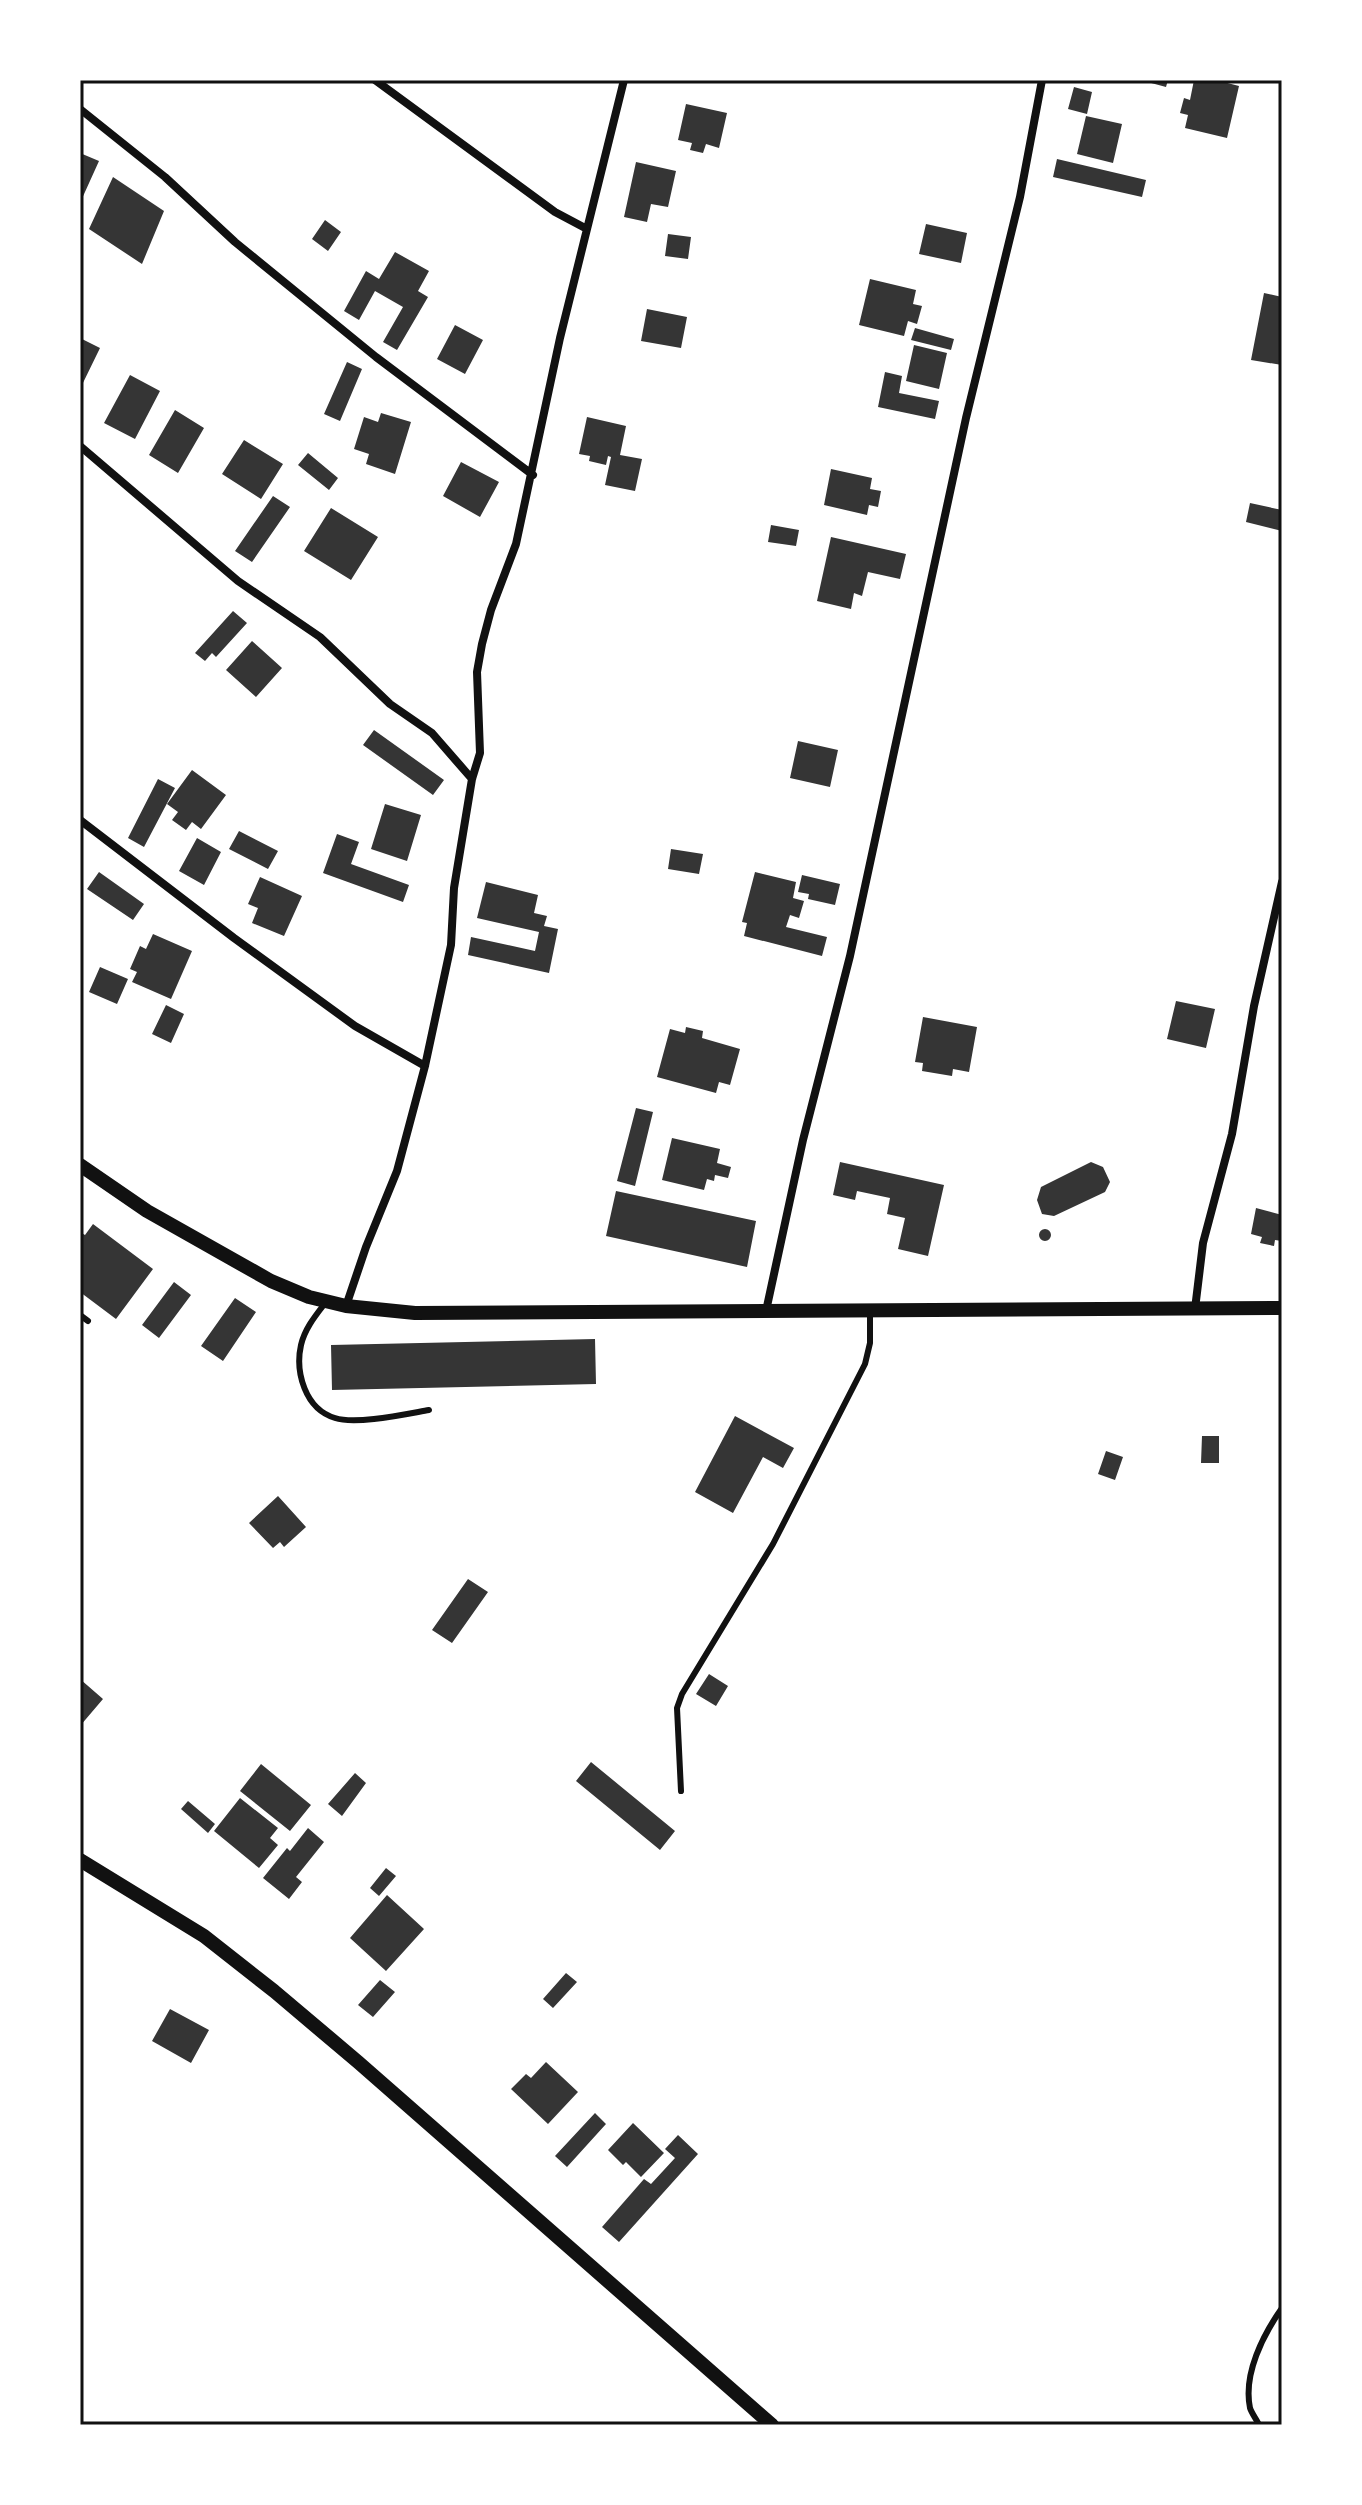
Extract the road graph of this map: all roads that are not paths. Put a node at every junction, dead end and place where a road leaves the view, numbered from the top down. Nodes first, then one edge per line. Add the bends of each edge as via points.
1 (375, 80) edge
2 (624, 80) edge
3 (1042, 80) edge
4 (80, 109) edge
5 (587, 229) junction
6 (80, 446) edge
7 (533, 475) junction
8 (472, 779) junction
9 (80, 820) edge
10 (1282, 882) edge
11 (425, 1066) junction
12 (80, 1165) edge
13 (326, 1302) junction
14 (346, 1306) junction
15 (1282, 1308) edge
16 (1195, 1309) junction
17 (870, 1310) junction
18 (766, 1311) junction
19 (80, 1315) edge
20 (88, 1321) dead end
21 (429, 1410) dead end
22 (681, 1791) dead end
23 (80, 1860) edge
24 (1282, 2308) edge
25 (772, 2425) edge
26 (1259, 2425) edge

1 - 5 street via 555,212
2 - 5 street
3 - 18 street via 1020,197 962,432 860,910
4 - 7 street via 376,357
5 - 7 street
6 - 8 street via 238,581 320,637 390,704 432,733
7 - 8 street via 482,644 477,672 480,753
8 - 11 street via 454,888 451,945
9 - 11 street via 355,1026
10 - 16 street via 1232,1134 1203,1243
11 - 14 street via 397,1171
12 - 13 street via 250,1271
13 - 14 street
13 - 21 lane via 301,1345 305,1392 318,1407 335,1419
14 - 18 street via 415,1313
15 - 16 street
16 - 17 street
17 - 18 street
17 - 22 lane via 865,1364 773,1544 682,1694 677,1708
19 - 20 lane
23 - 25 street via 204,1936 274,1991
24 - 26 lane via 1251,2369 1250,2409

